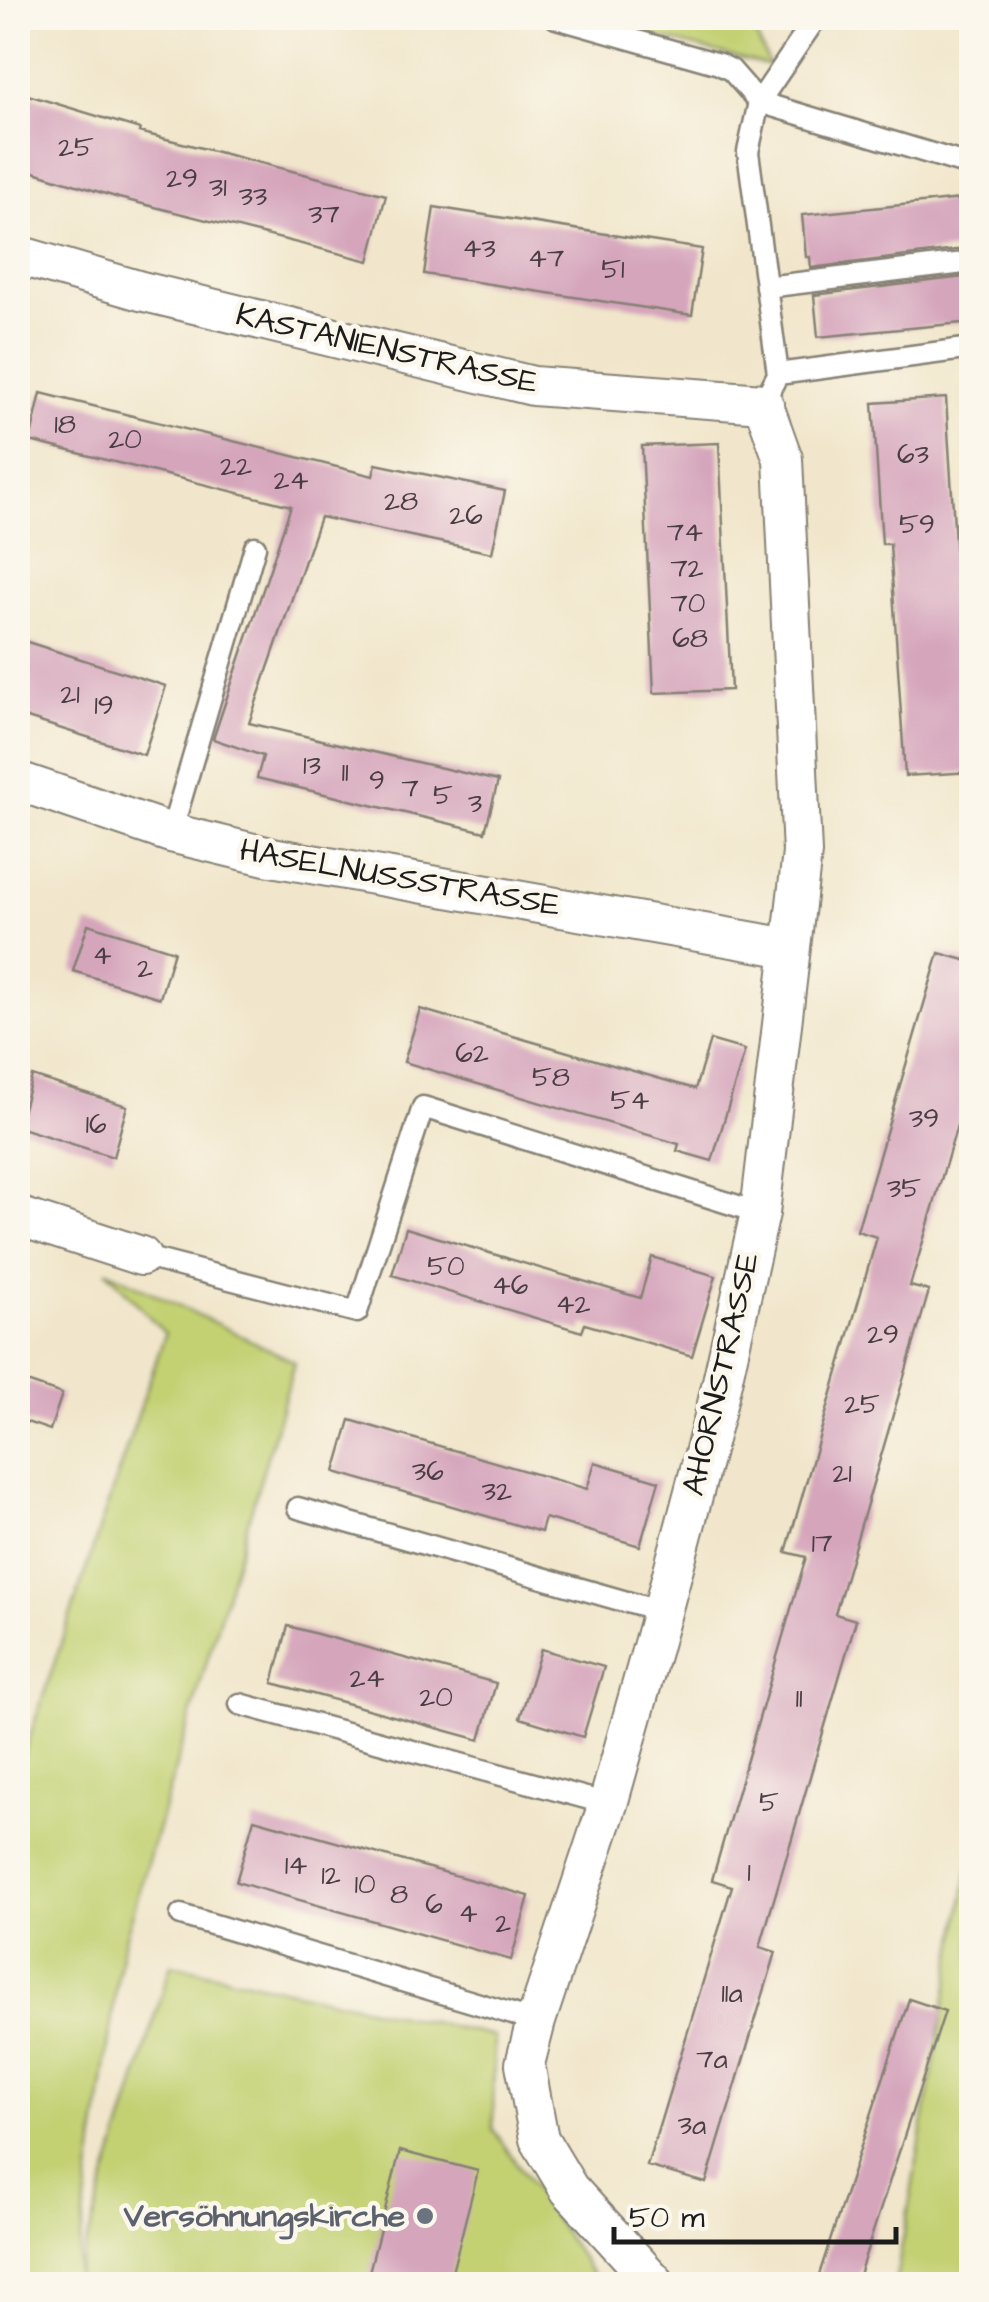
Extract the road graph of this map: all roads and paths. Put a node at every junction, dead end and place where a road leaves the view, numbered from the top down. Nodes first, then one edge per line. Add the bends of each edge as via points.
1 (556, 18) edge
2 (816, 18) edge
3 (759, 102) junction
4 (972, 166) edge
5 (18, 255) edge
6 (972, 262) edge
7 (766, 287) junction
8 (972, 348) edge
9 (770, 389) junction
10 (255, 546) dead end
11 (18, 781) edge
12 (171, 833) junction
13 (789, 948) junction
14 (760, 1212) junction
15 (18, 1216) edge
16 (141, 1256) joint
17 (298, 1508) dead end
18 (662, 1612) junction
19 (240, 1704) dead end
20 (608, 1804) junction
21 (181, 1916) dead end
22 (536, 2021) junction
23 (656, 2284) edge

1 - 3 lane via 718,64
2 - 3 lane
3 - 4 lane
3 - 7 lane via 748,152
5 - 9 street, KASTANIENSTRASSE via 532,386
6 - 7 lane
7 - 9 lane
8 - 9 lane
9 - 13 street, AHORNSTRASSE via 782,459 802,853
10 - 12 lane
11 - 12 street, HASELNUSSSTRASSE
12 - 13 street, HASELNUSSSTRASSE via 266,856
13 - 14 street, AHORNSTRASSE
14 - 16 lane via 423,1107 356,1312
14 - 18 street, AHORNSTRASSE
15 - 16 street
17 - 18 lane
18 - 20 street, AHORNSTRASSE
19 - 20 lane
20 - 22 street, AHORNSTRASSE
21 - 22 lane
22 - 23 street, AHORNSTRASSE via 525,2064 539,2140 570,2189

